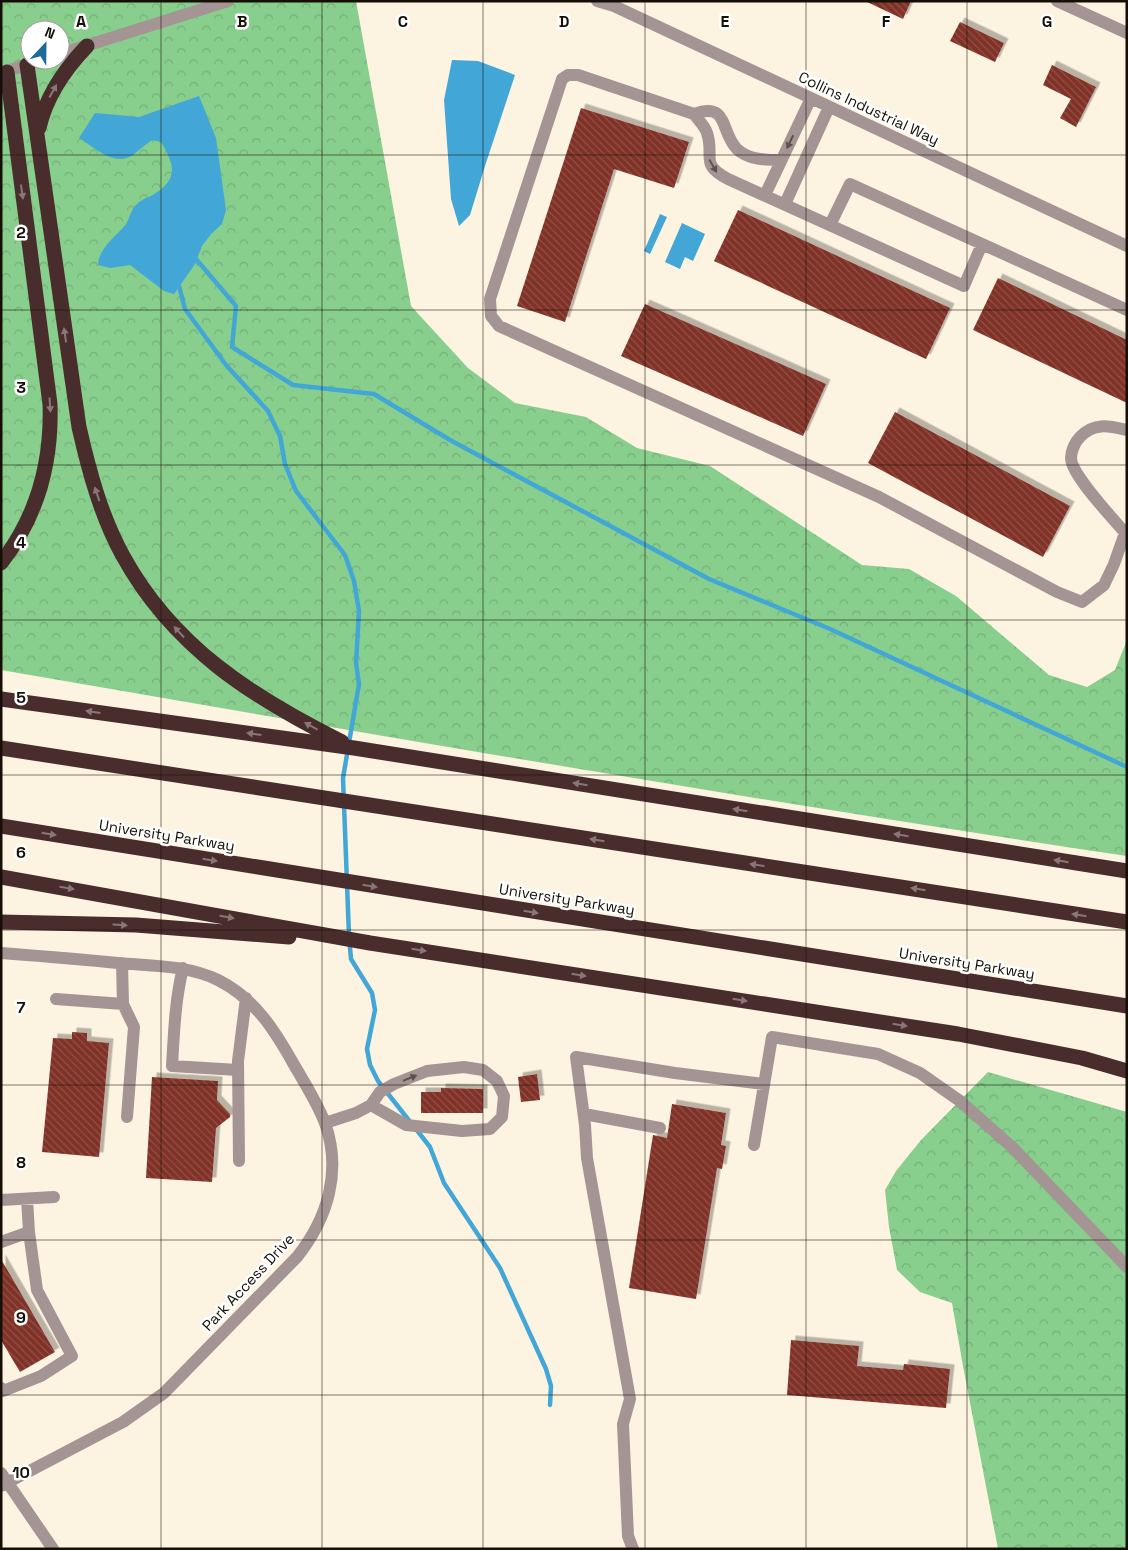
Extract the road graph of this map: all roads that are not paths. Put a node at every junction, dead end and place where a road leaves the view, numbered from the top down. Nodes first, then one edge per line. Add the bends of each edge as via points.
1 (228, 1) edge
2 (597, 1) edge
3 (1057, 1) edge
4 (1127, 33) edge
5 (87, 46) junction
6 (70, 51) edge
7 (20, 67) edge
8 (28, 70) edge
9 (4, 72) edge
10 (810, 98) junction
11 (829, 107) junction
12 (694, 114) junction
13 (1, 129) edge
14 (37, 137) junction
15 (730, 138) junction
16 (16, 144) junction
17 (709, 148) junction
18 (781, 160) junction
19 (764, 195) junction
20 (784, 204) junction
21 (830, 225) junction
22 (982, 244) junction
23 (1127, 246) edge
24 (1127, 310) edge
25 (1127, 430) edge
26 (1, 563) edge
27 (1, 699) edge
28 (1, 748) edge
29 (354, 748) junction
30 (1, 826) edge
31 (1127, 871) edge
32 (1, 878) edge
33 (1, 922) edge
34 (1127, 922) edge
35 (370, 943) junction
36 (1, 953) edge
37 (122, 963) junction
38 (184, 968) junction
39 (246, 998) junction
40 (56, 999) dead end
41 (123, 1004) junction
42 (1127, 1006) edge
43 (238, 1070) junction
44 (1127, 1071) edge
45 (764, 1084) junction
46 (371, 1105) junction
47 (584, 1114) junction
48 (127, 1117) dead end
49 (325, 1123) junction
50 (660, 1128) dead end
51 (754, 1145) dead end
52 (239, 1161) dead end
53 (54, 1197) dead end
54 (28, 1198) junction
55 (1, 1200) edge
56 (29, 1232) junction
57 (1, 1242) edge
58 (1127, 1267) edge
59 (1, 1388) edge
60 (3, 1480) edge
61 (54, 1549) edge
62 (633, 1549) edge

1 - 5 street
2 - 10 street, Collins Industrial Way
3 - 4 street
5 - 6 street
14 -> 5 highway via 53,90
7 - 9 street
8 - 14 highway
9 - 16 highway
10 - 11 street, Collins Industrial Way
10 -> 18 street
11 - 20 street
11 - 23 street, Collins Industrial Way
12 - 15 street via 706,110 716,113 724,121
12 - 17 street via 707,131
12 - 25 street via 578,75 568,75 562,80 490,298 491,316 499,326 880,498 1057,592 1082,602 1104,585 1125,533 1076,474 1071,458 1075,442 1084,432 1104,425
13 - 16 highway
29 -> 14 highway via 282,710 219,669 166,617 123,555 94,487 78,427
15 - 17 street
15 - 18 street via 737,149 750,157
16 -> 26 highway via 51,425 41,488 32,513
17 -> 19 street via 711,166 718,174
18 - 19 street
19 - 20 street
20 - 21 street
21 - 22 street via 850,184
21 - 22 street via 964,286
22 - 24 street
29 -> 27 highway
34 -> 28 highway
31 -> 29 highway
30 -> 42 highway, University Parkway
32 -> 35 highway
33 -> 35 highway via 136,925
35 -> 44 highway via 958,1034 1057,1053
36 - 37 street, Park Access Drive
37 - 38 street, Park Access Drive
37 - 41 street
38 - 39 street, Park Access Drive via 218,980
38 - 43 street via 172,1066
39 - 43 street
39 - 49 street, Park Access Drive via 276,1032
40 - 41 street
41 - 48 street via 134,1027
43 - 52 street
45 - 47 street via 576,1057
45 - 51 street
45 - 58 street via 772,1037 878,1054 920,1074 960,1101 1012,1146
46 -> 46 street via 380,1092 394,1084 427,1071 464,1067 483,1070 497,1081 504,1096 502,1117 490,1129 462,1131 406,1125
46 - 49 street
47 - 50 street
47 - 62 street via 587,1158 630,1399 623,1424 628,1536
49 - 60 street, Park Access Drive via 332,1156 330,1195 313,1234 297,1257 164,1393 123,1422
53 - 54 street
54 - 55 street
54 - 56 street
56 - 57 street
56 - 59 street via 37,1290 72,1356 41,1376 3,1391
60 - 61 street

